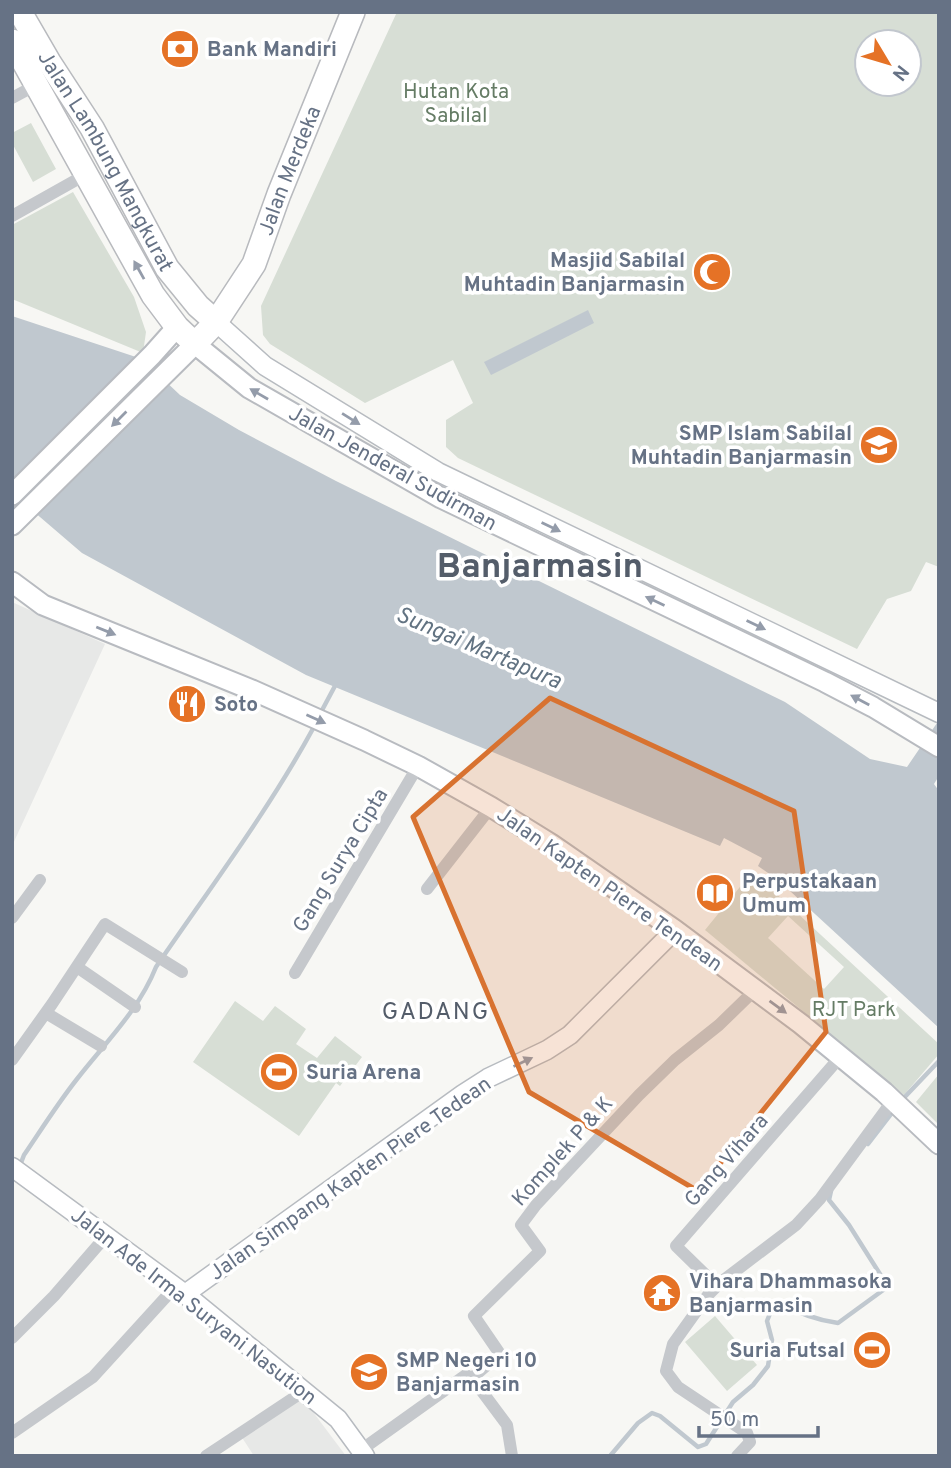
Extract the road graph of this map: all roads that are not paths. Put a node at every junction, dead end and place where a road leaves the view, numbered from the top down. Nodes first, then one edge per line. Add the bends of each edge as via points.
1 (20, 12) edge
2 (353, 12) edge
3 (12, 41) edge
4 (38, 84) junction
5 (12, 98) edge
6 (85, 175) junction
7 (12, 216) edge
8 (241, 288) junction
9 (198, 306) junction
10 (216, 323) junction
11 (177, 327) junction
12 (195, 344) junction
13 (12, 495) edge
14 (12, 525) edge
15 (12, 582) edge
16 (12, 594) edge
17 (43, 605) junction
18 (937, 712) edge
19 (939, 747) edge
20 (418, 766) junction
21 (491, 807) junction
22 (40, 880) dead end
23 (428, 889) dead end
24 (12, 918) edge
25 (675, 930) junction
26 (77, 967) junction
27 (182, 972) dead end
28 (295, 973) dead end
29 (755, 990) junction
30 (135, 1007) dead end
31 (46, 1013) junction
32 (101, 1046) dead end
33 (841, 1056) junction
34 (12, 1060) edge
35 (898, 1104) junction
36 (939, 1144) edge
37 (12, 1167) edge
38 (106, 1236) junction
39 (716, 1286) junction
40 (180, 1291) junction
41 (12, 1338) edge
42 (472, 1378) junction
43 (304, 1391) junction
44 (12, 1433) edge
45 (363, 1453) edge
46 (206, 1456) edge
47 (512, 1456) edge
48 (737, 1456) edge

1 - 9 highway, Jalan Lambung Mangkurat via 92,128 167,268
2 - 8 highway, Jalan Merdeka
3 - 4 highway, Jalan Lambung Mangkurat
4 - 5 street
4 - 6 highway, Jalan Lambung Mangkurat
6 - 7 street
11 -> 6 highway, Jalan Lambung Mangkurat via 153,295
8 - 9 highway
8 - 10 highway, Jalan Merdeka
9 - 10 highway, Jalan Lambung Mangkurat
9 - 11 highway
10 - 12 highway, Jalan Merdeka
10 -> 18 street, Jalan Jenderal Sudirman via 265,366 438,472
11 - 12 highway, Jalan Lambung Mangkurat
11 - 13 main road
12 -> 14 main road
19 -> 12 main road, Jalan Jenderal Sudirman via 825,682 441,498 249,388
15 - 17 main road
16 - 17 street, Jalan Kapten Pierre Tendean
17 -> 20 main road, Jalan Kapten Pierre Tendean via 253,690
20 - 21 main road, Jalan Kapten Pierre Tendean
20 - 28 street, Gang Surya Cipta
21 - 23 street
21 - 25 main road, Jalan Kapten Pierre Tendean
22 - 24 street
25 - 29 main road, Jalan Kapten Pierre Tendean
40 -> 25 street, Jalan Simpang Kapten Piere Tedean via 463,1094 570,1035
26 - 27 street via 105,924
26 - 30 street
26 - 31 street
29 -> 33 main road, Jalan Kapten Pierre Tendean
29 - 42 street, Komplek P & K via 648,1086 521,1225 540,1251 474,1316 500,1354
31 - 32 street
31 - 34 street
33 - 35 main road, Jalan Kapten Pierre Tendean
33 - 39 street, Gang Vihara via 677,1246
35 - 36 main road, Jalan Kapten Pierre Tendean
35 - 39 street via 796,1224
37 - 38 street, Jalan Ade Irma Suryani Nasution
38 - 40 street, Jalan Ade Irma Suryani Nasution
38 - 41 street
39 - 48 street via 673,1344 665,1366 678,1387 747,1433 750,1442
40 - 43 street, Jalan Ade Irma Suryani Nasution
40 - 44 street via 93,1377
42 - 45 street via 466,1375
42 - 47 street via 507,1425
43 - 45 street, Jalan Ade Irma Suryani Nasution via 338,1419
43 - 46 street

